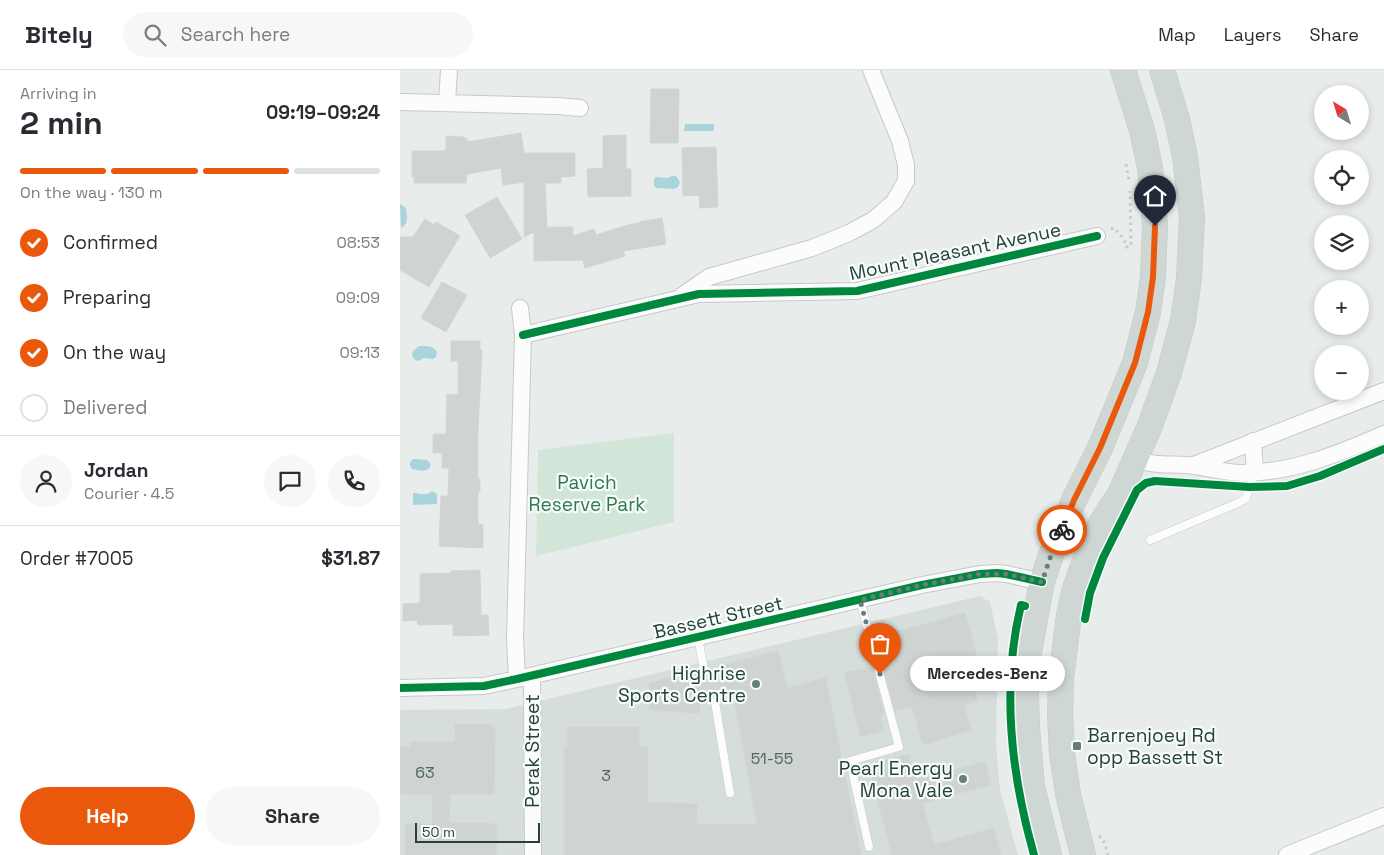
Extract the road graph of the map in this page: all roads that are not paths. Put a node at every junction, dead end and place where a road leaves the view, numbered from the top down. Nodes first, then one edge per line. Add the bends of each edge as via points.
1 (449, 70) edge
2 (870, 70) edge
3 (1123, 70) edge
4 (1162, 70) edge
5 (400, 102) edge
6 (447, 103) junction
7 (580, 108) dead end
8 (1097, 236) road end
9 (680, 298) junction
10 (520, 308) dead end
11 (523, 335) junction
12 (1384, 391) edge
13 (1384, 434) edge
14 (1105, 436) junction
15 (1254, 441) junction
16 (1135, 458) junction
17 (1194, 465) junction
18 (1255, 472) junction
19 (1150, 540) dead end
20 (1042, 582) junction
21 (1074, 592) junction
22 (860, 600) junction
23 (698, 638) junction
24 (704, 670) dead end
25 (524, 678) junction
26 (400, 688) edge
27 (715, 702) dead end
28 (730, 793) dead end
29 (1384, 816) edge
30 (869, 847) dead end
31 (533, 855) edge
32 (1049, 855) edge
33 (1083, 855) edge
34 (1287, 855) edge

1 - 6 street
2 - 9 street via 900,141 906,165 906,181 894,202 873,220 849,233 812,248 709,276
3 - 14 main road via 1150,168 1155,226 1153,277 1135,363
4 - 16 main road via 1177,119 1186,166 1192,217 1189,278 1183,321 1169,374
5 - 6 street
6 - 7 street
8 - 9 street, Mount Pleasant Avenue via 857,291 699,294
9 - 11 street, Mount Pleasant Avenue
10 - 11 street, Perak Street
11 - 25 street, Perak Street via 515,639
12 - 15 street
13 - 18 street via 1300,466
14 - 16 main road
14 - 20 main road via 1074,500
15 - 17 street
15 - 18 street
16 - 17 street via 1148,464
16 - 21 main road via 1120,494 1101,523
17 - 18 street via 1238,473
18 - 19 lane via 1246,498
20 - 21 main road, Bassett Street
20 - 22 street, Bassett Street via 1006,574 980,574
20 - 32 main road via 1028,658 1026,693 1032,786
21 - 33 main road via 1060,679 1060,714 1068,794
22 - 23 street, Bassett Street
22 - 30 lane via 899,747 850,761
23 - 24 lane
23 - 25 street, Bassett Street
25 - 26 street, Bassett Street via 484,686
25 - 31 street, Perak Street
27 - 28 lane
29 - 34 street

